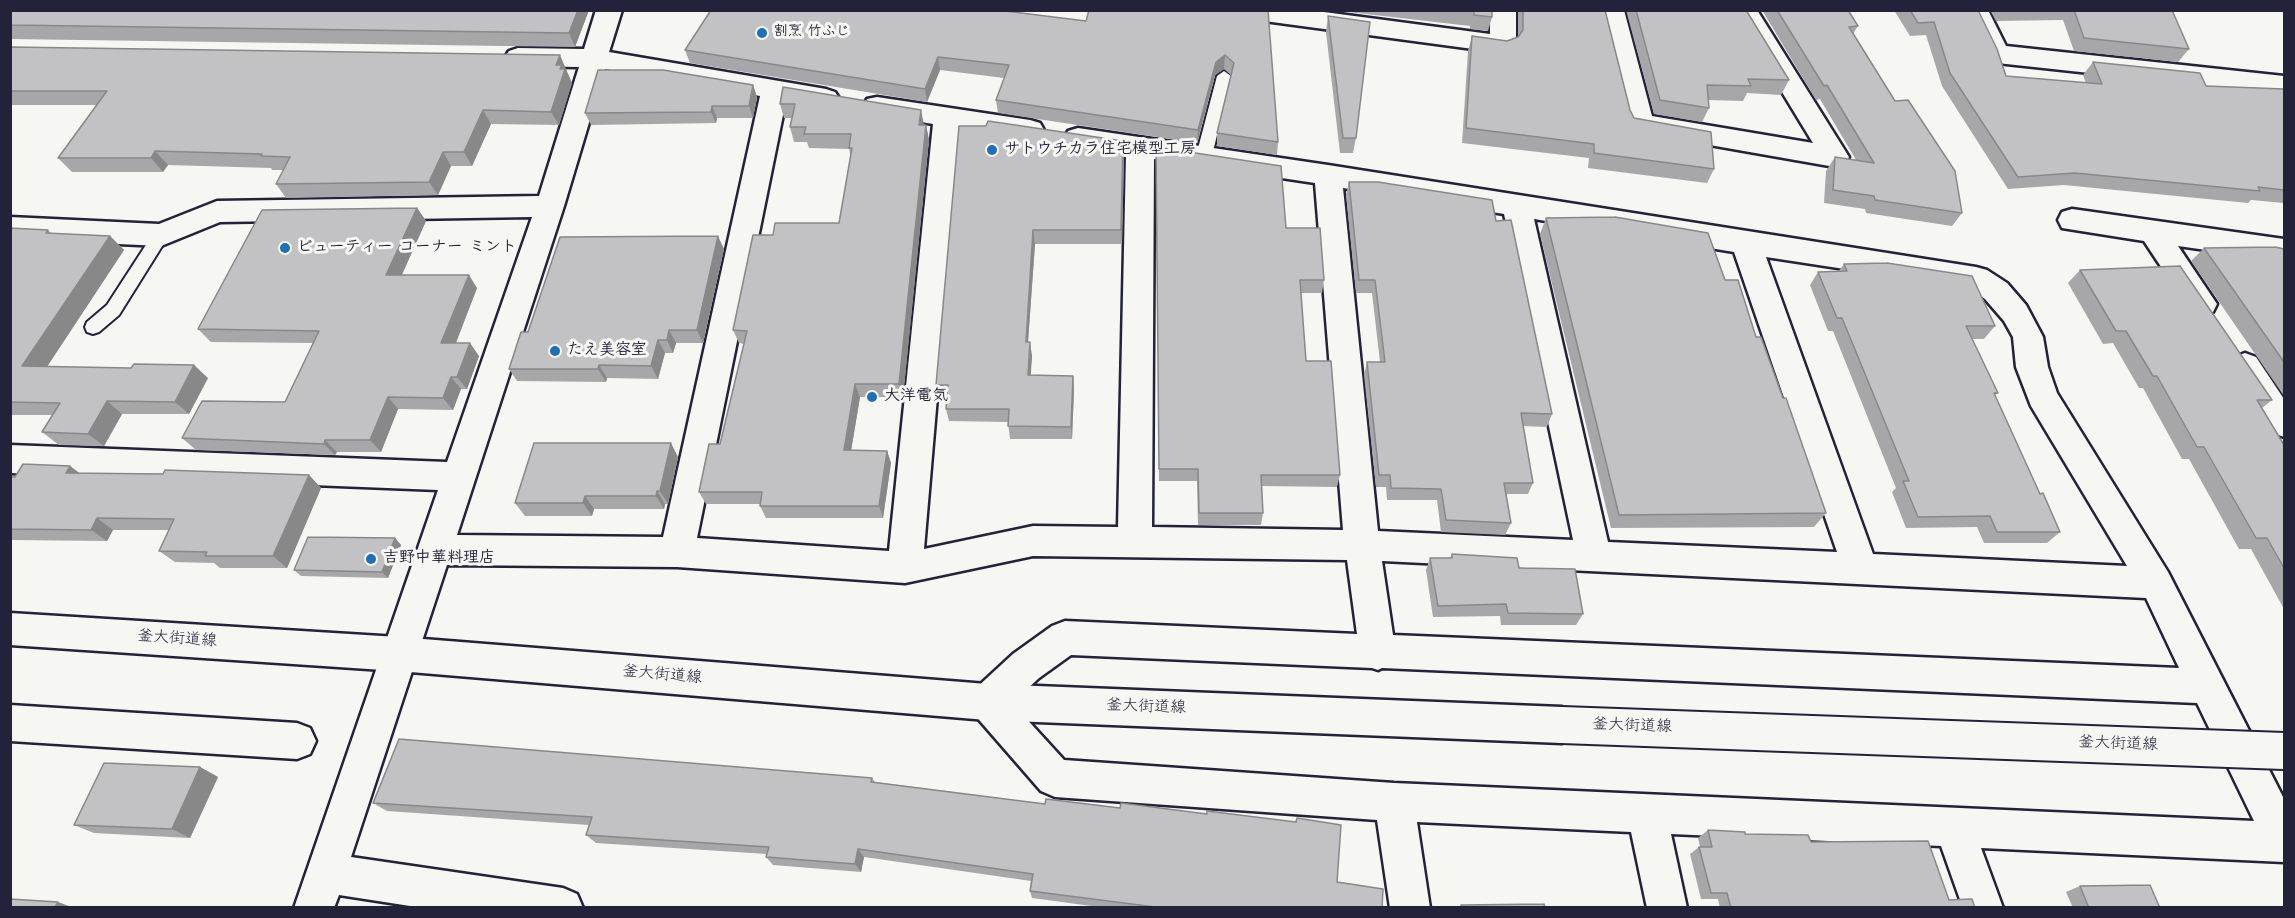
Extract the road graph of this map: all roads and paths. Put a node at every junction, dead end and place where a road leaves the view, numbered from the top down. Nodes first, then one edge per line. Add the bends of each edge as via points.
1 (609, 10) edge
2 (1242, 10) edge
3 (1503, 10) edge
4 (1611, 10) edge
5 (1744, 10) edge
6 (1975, 10) edge
7 (498, 57) edge
8 (593, 58) junction
9 (1224, 76) edge
10 (2284, 85) edge
11 (775, 89) junction
12 (947, 117) junction
13 (1140, 147) junction
14 (1204, 156) junction
15 (1328, 175) junction
16 (550, 206) junction
17 (1517, 206) junction
18 (2072, 220) dead end
19 (10, 228) edge
20 (2153, 232) junction
21 (161, 235) junction
22 (1746, 243) junction
23 (2284, 250) edge
24 (93, 327) dead end
25 (2284, 424) edge
26 (10, 459) edge
27 (458, 477) junction
28 (1135, 542) junction
29 (1362, 545) junction
30 (436, 550) junction
31 (677, 552) junction
32 (1594, 556) junction
33 (905, 568) junction
34 (1861, 570) junction
35 (2156, 583) junction
36 (10, 629) edge
37 (1378, 653) junction
38 (398, 654) junction
39 (2208, 686) junction
40 (987, 702) junction
41 (10, 723) edge
42 (297, 741) dead end
43 (2284, 751) edge
44 (1394, 802) junction
45 (1647, 813) junction
46 (1954, 827) junction
47 (2284, 840) edge
48 (320, 890) edge
49 (563, 908) edge
50 (1410, 908) edge
51 (1668, 908) edge
52 (1983, 908) edge

1 - 8 street
2 - 3 street via 1503,44
4 - 5 street via 1640,124 1835,157
6 - 10 street via 1997,54
7 - 8 street
8 - 11 street
8 - 16 street
9 - 14 lane
11 - 12 street
11 - 31 street
12 - 13 street
12 - 33 street
13 - 14 street
13 - 28 street
14 - 15 street
15 - 17 street
15 - 29 street
16 - 21 street via 217,212
16 - 27 street
17 - 22 street
17 - 32 street
18 - 20 street
19 - 21 street
20 - 23 street
20 - 25 street
21 - 24 lane via 113,310
22 - 34 street
22 - 35 street via 1976,278 1996,291 2015,313 2028,337 2042,398
26 - 27 street
27 - 30 street
28 - 29 street
28 - 33 street via 1033,541
29 - 32 street
29 - 37 street
30 - 31 street
30 - 38 street
31 - 33 street
32 - 34 street
34 - 35 street
35 - 39 street
36 - 38 street, 釜大街道線
37 - 39 street
37 - 40 street via 1065,638 1026,666
38 - 40 street, 釜大街道線
38 - 48 street
39 - 47 street
40 - 43 street, 釜大街道線, bridge
40 - 44 street via 1055,778
41 - 42 street
44 - 45 street
44 - 50 street
45 - 46 street
45 - 51 street
46 - 47 street
46 - 52 street
48 - 49 street

